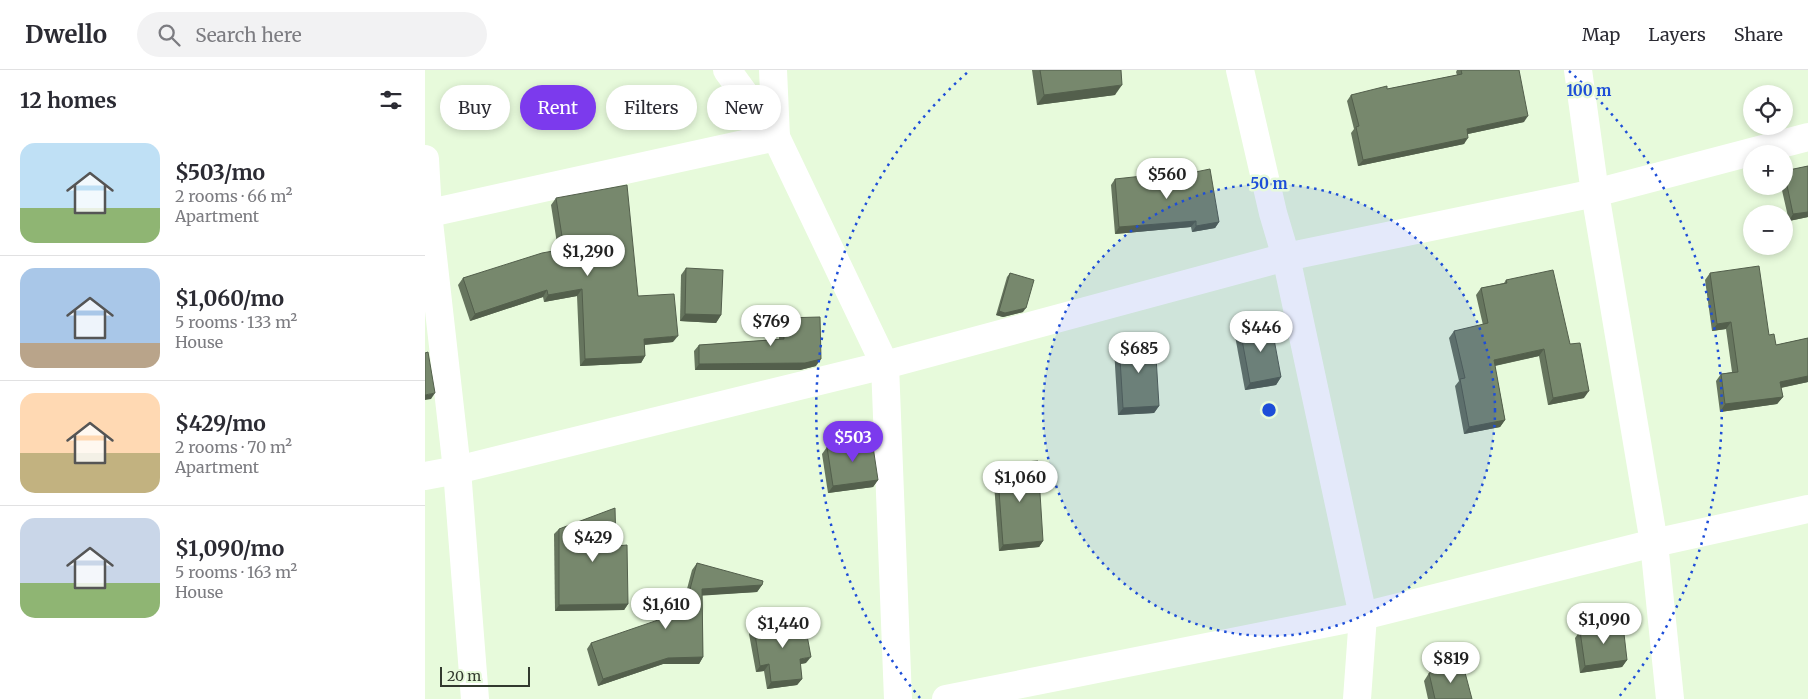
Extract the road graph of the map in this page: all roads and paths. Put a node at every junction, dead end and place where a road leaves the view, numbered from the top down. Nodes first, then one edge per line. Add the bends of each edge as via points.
1 (727, 70) edge
2 (773, 70) edge
3 (1240, 70) edge
4 (1578, 70) edge
5 (776, 137) junction
6 (1808, 137) edge
7 (425, 159) edge
8 (1595, 193) junction
9 (427, 214) edge
10 (1285, 257) junction
11 (885, 365) junction
12 (457, 470) junction
13 (425, 476) edge
14 (1808, 509) edge
15 (1654, 543) junction
16 (1363, 616) junction
17 (475, 699) edge
18 (898, 699) edge
19 (946, 699) edge
20 (1357, 699) edge
21 (1671, 699) edge

1 - 5 street
2 - 5 street
3 - 10 street
4 - 8 street
5 - 9 street
5 - 11 street
6 - 8 street
7 - 9 street
8 - 10 street
8 - 15 street
9 - 12 street
10 - 11 street
10 - 16 street
11 - 12 street
11 - 18 street
12 - 13 street
12 - 17 street
14 - 15 street
15 - 16 street
15 - 21 street
16 - 19 street
16 - 20 street

